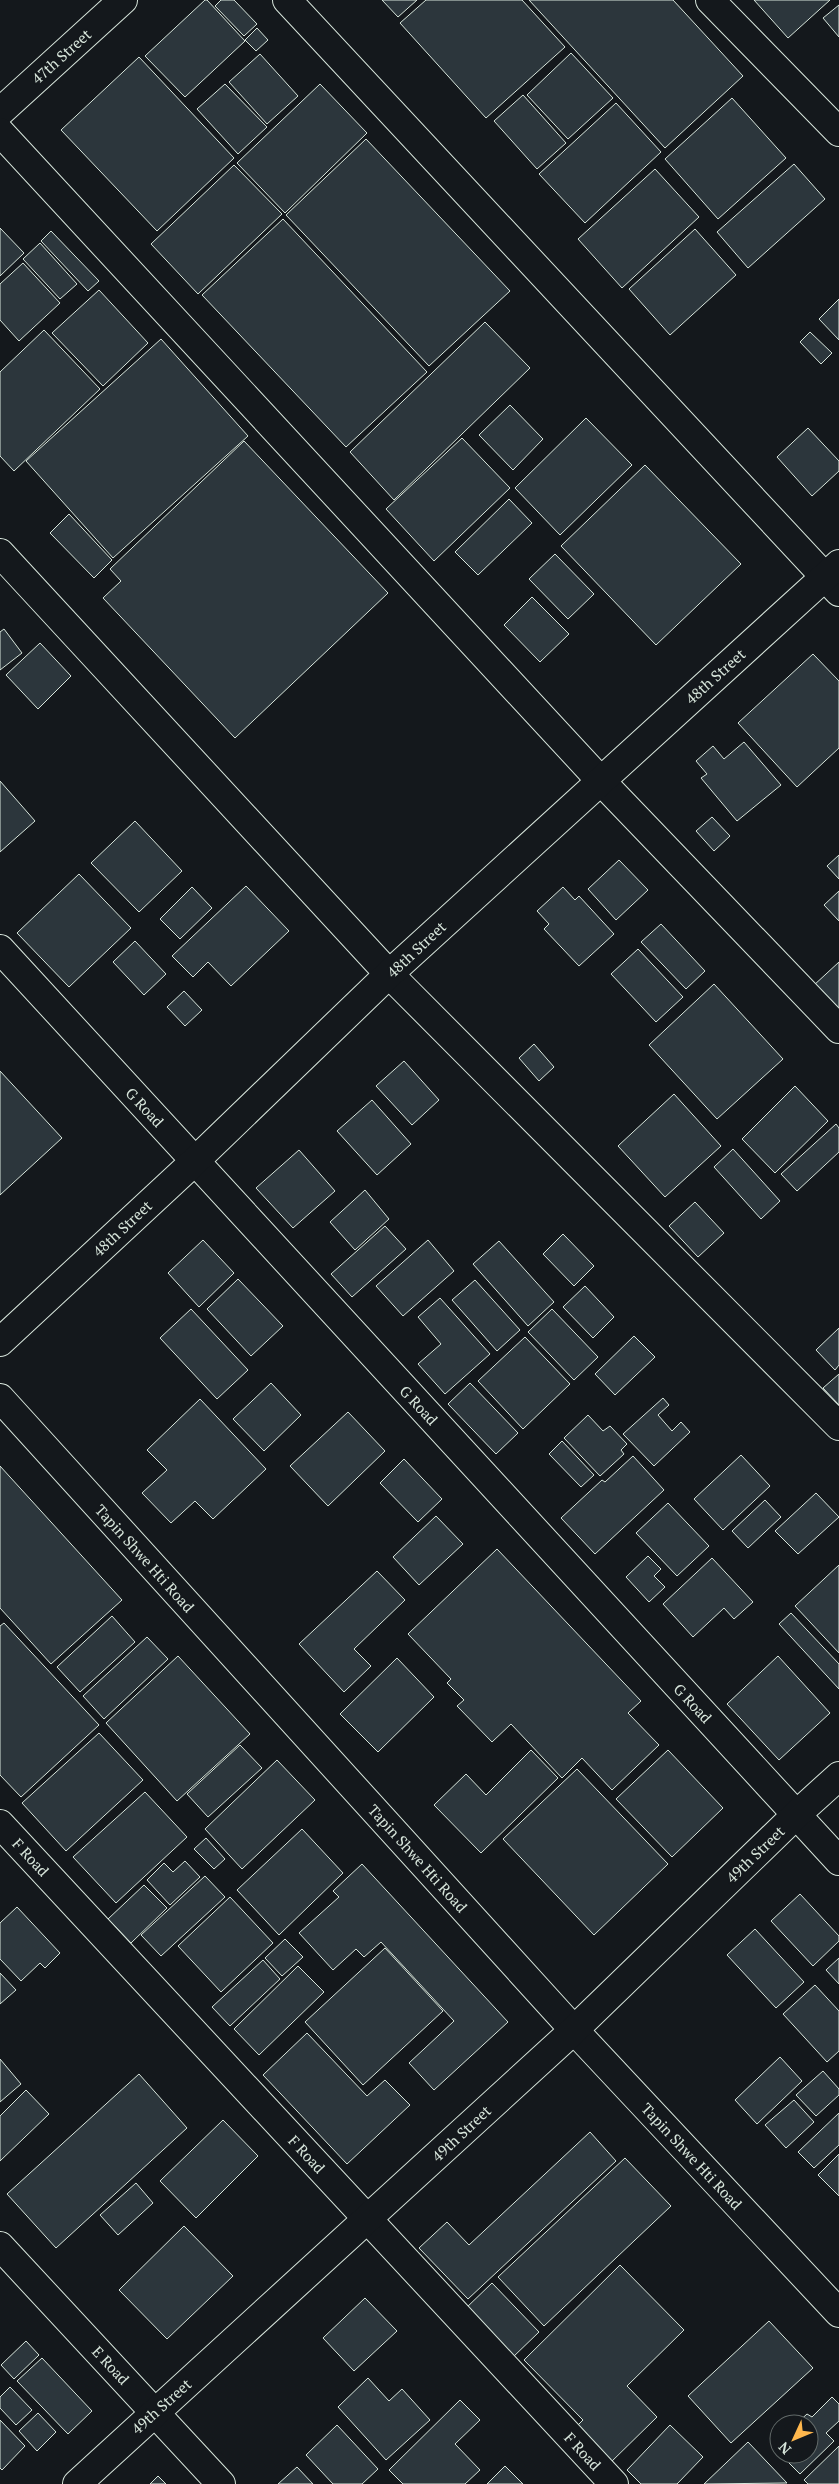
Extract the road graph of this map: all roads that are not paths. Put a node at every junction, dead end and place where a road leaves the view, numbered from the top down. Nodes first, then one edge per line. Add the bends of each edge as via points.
1 (123, 0) edge
2 (287, 0) edge
3 (710, 0) edge
4 (0, 112) edge
5 (0, 132) edge
6 (839, 132) edge
7 (0, 553) edge
8 (834, 578) edge
9 (600, 780) junction
10 (0, 949) edge
11 (389, 974) junction
12 (839, 1029) edge
13 (195, 1161) junction
14 (0, 1342) edge
15 (0, 1398) edge
16 (839, 1426) edge
17 (839, 1776) edge
18 (796, 1815) junction
19 (0, 1824) edge
20 (839, 1861) edge
21 (574, 2030) junction
22 (368, 2219) junction
23 (0, 2246) edge
24 (839, 2313) edge
25 (154, 2412) junction
26 (77, 2484) edge
27 (221, 2484) edge
28 (614, 2484) edge

1 - 4 street, 47th Street
2 - 8 street
3 - 6 street
5 - 9 street
7 - 11 street
8 - 9 street, 48th Street
9 - 11 street, 48th Street
9 - 12 street
10 - 13 street, G Road
11 - 13 street, 48th Street
11 - 16 street
13 - 14 street, 48th Street
13 - 18 street, G Road
15 - 21 street, Tapin Shwe Hti Road
17 - 18 street, 49th Street
18 - 20 street, G Road
18 - 21 street, 49th Street
19 - 22 street, F Road
21 - 22 street, 49th Street
21 - 24 street, Tapin Shwe Hti Road
22 - 25 street, 49th Street
22 - 28 street, F Road
23 - 25 street, E Road
25 - 26 street, 49th Street
25 - 27 street, E Road

